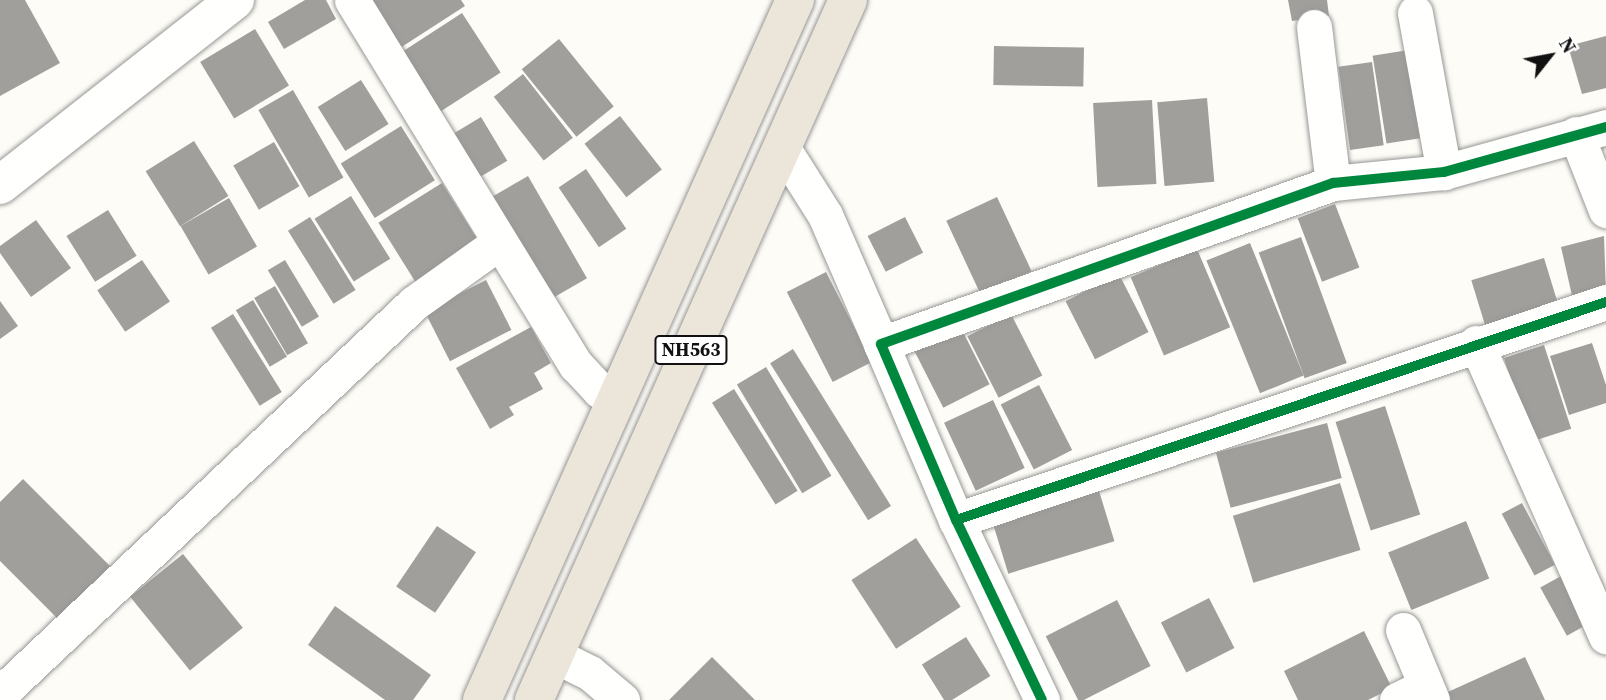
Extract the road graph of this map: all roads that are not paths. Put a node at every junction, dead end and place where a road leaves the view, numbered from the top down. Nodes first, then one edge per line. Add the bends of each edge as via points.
1 (235, 0) edge
2 (352, 0) edge
3 (795, 0) edge
4 (848, 0) edge
5 (1415, 13) dead end
6 (1314, 27) dead end
7 (1591, 131) edge
8 (782, 147) junction
9 (1444, 172) junction
10 (1333, 183) junction
11 (0, 185) edge
12 (1606, 210) edge
13 (498, 243) junction
14 (1606, 302) edge
15 (1476, 343) junction
16 (881, 344) junction
17 (616, 400) junction
18 (956, 520) junction
19 (1403, 630) dead end
20 (1606, 637) edge
21 (554, 655) junction
22 (0, 694) edge
23 (1418, 695) edge
24 (482, 700) edge
25 (534, 700) edge
26 (622, 700) edge
27 (1042, 700) edge

1 - 11 street
2 - 13 street
3 - 17 highway, NH563
4 - 8 highway, NH563
5 - 9 street
6 - 10 street
7 - 9 street
7 - 12 street
8 - 16 street via 825,215
8 - 21 highway, NH563
9 - 10 street
10 - 16 street
13 - 17 street via 576,365 599,390
13 - 22 street via 414,303
14 - 15 street
15 - 18 street
15 - 20 street
16 - 18 street
17 - 24 highway, NH563
18 - 27 street
19 - 23 street
21 - 25 highway, NH563
21 - 26 street via 590,673

